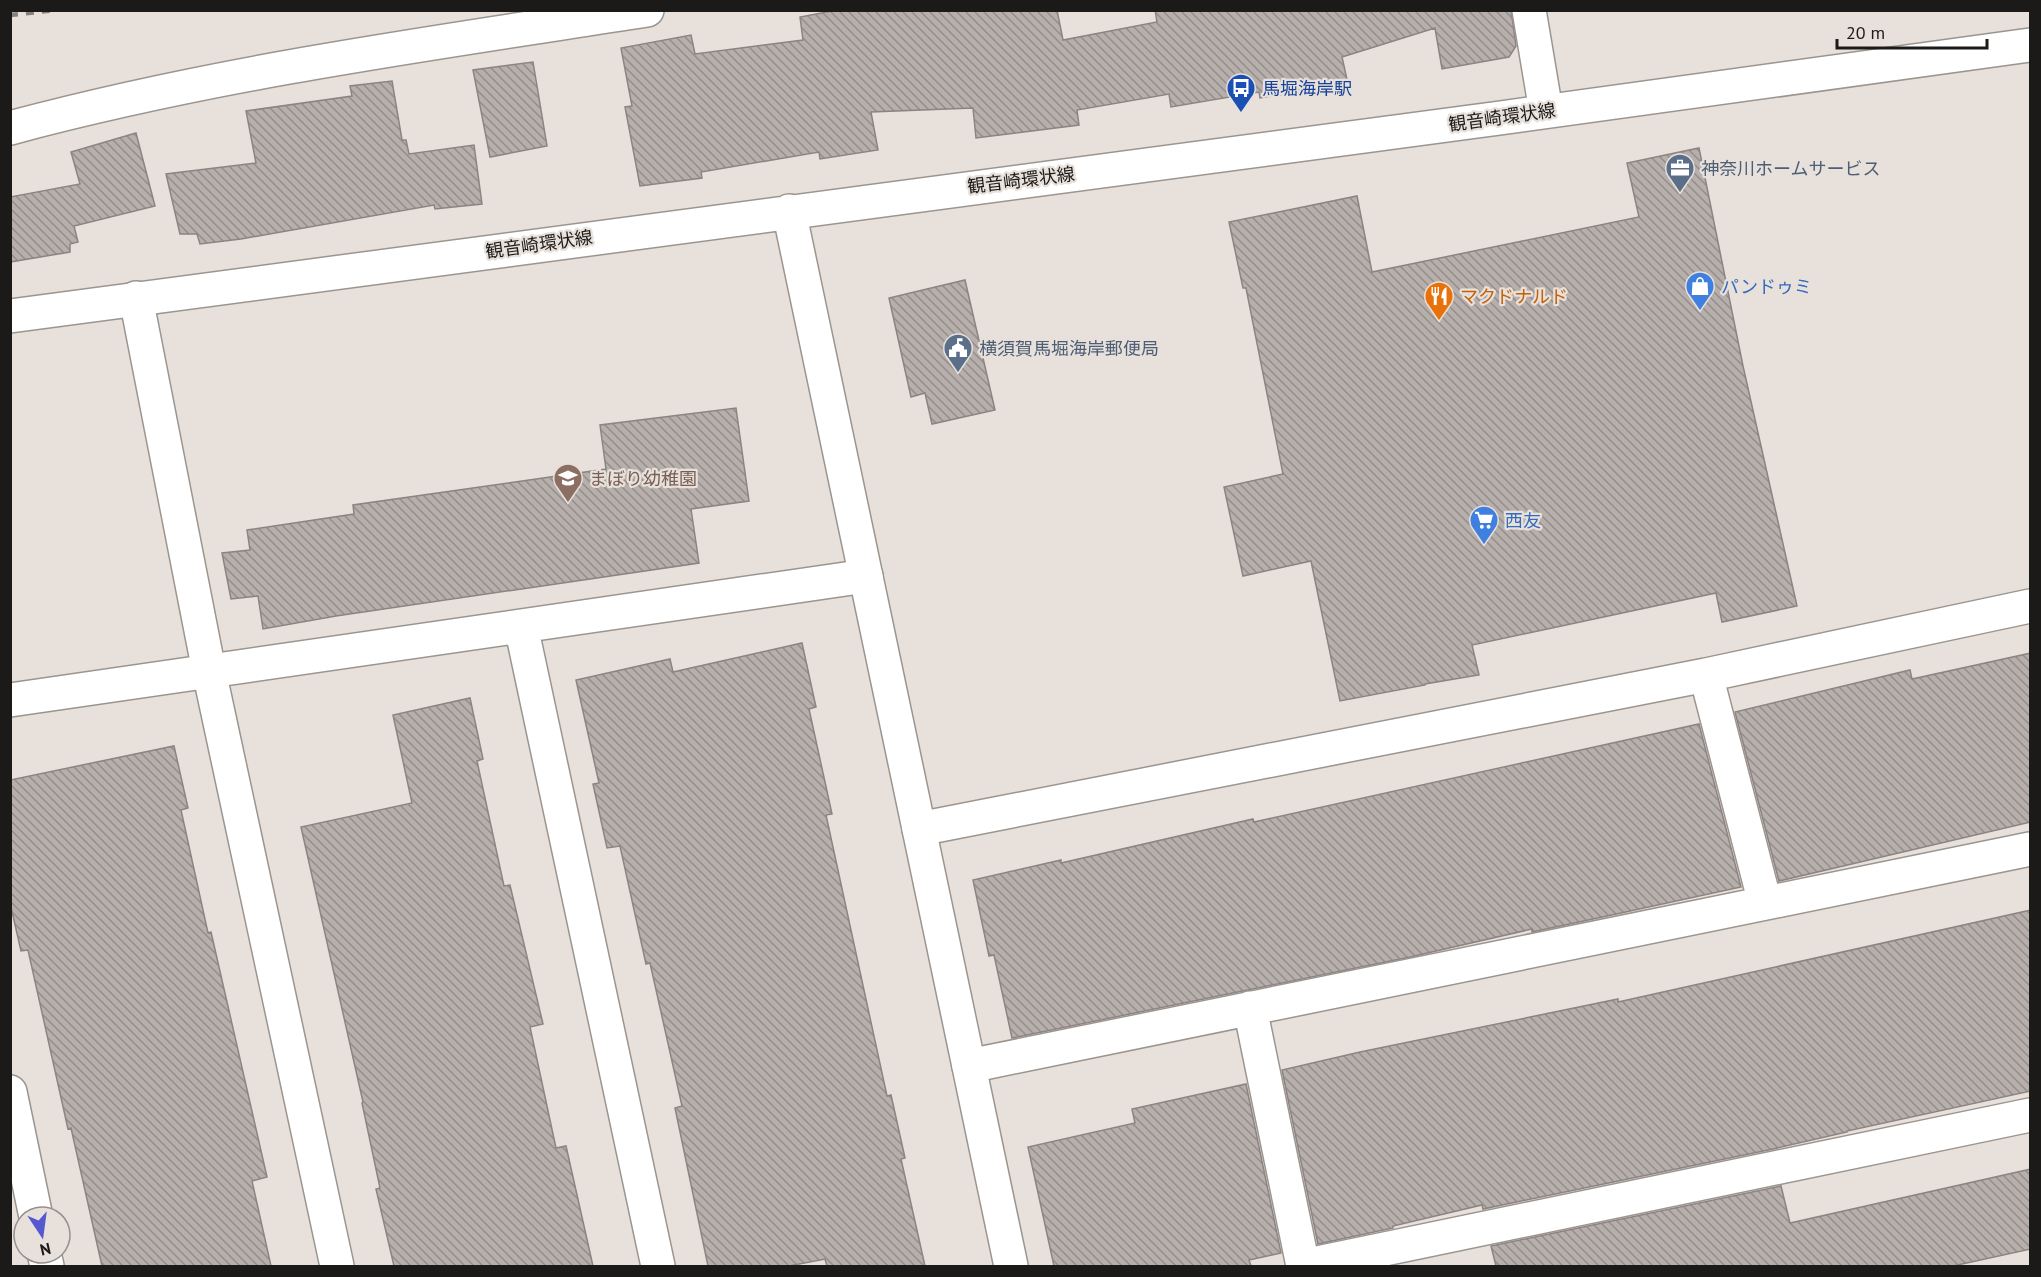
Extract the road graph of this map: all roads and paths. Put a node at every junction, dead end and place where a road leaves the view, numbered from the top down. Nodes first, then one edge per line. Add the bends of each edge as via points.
1 (647, 10) edge
2 (1529, 10) edge
3 (2031, 45) edge
4 (1546, 111) junction
5 (10, 128) edge
6 (789, 211) junction
7 (136, 298) junction
8 (10, 316) edge
9 (866, 576) junction
10 (2031, 606) edge
11 (521, 626) junction
12 (209, 671) junction
13 (1706, 675) junction
14 (10, 700) edge
15 (919, 829) junction
16 (2031, 849) edge
17 (1766, 903) junction
18 (1250, 1008) junction
19 (969, 1066) junction
20 (10, 1092) edge
21 (2031, 1115) edge
22 (34, 1205) edge
23 (337, 1266) edge
24 (658, 1266) edge
25 (1011, 1266) edge
26 (1303, 1266) edge

1 - 5 street via 339,59 172,90
2 - 4 street
3 - 4 street, 観音崎環状線
4 - 6 street, 観音崎環状線
6 - 7 street, 観音崎環状線
6 - 9 street
7 - 8 street, 観音崎環状線
7 - 12 street
9 - 11 street
9 - 15 street
10 - 13 street
11 - 12 street
11 - 24 street
12 - 14 street
12 - 23 street
13 - 15 street
13 - 17 street
15 - 19 street
16 - 17 street
17 - 18 street
18 - 19 street
18 - 26 street
19 - 25 street
20 - 22 street
21 - 26 street

